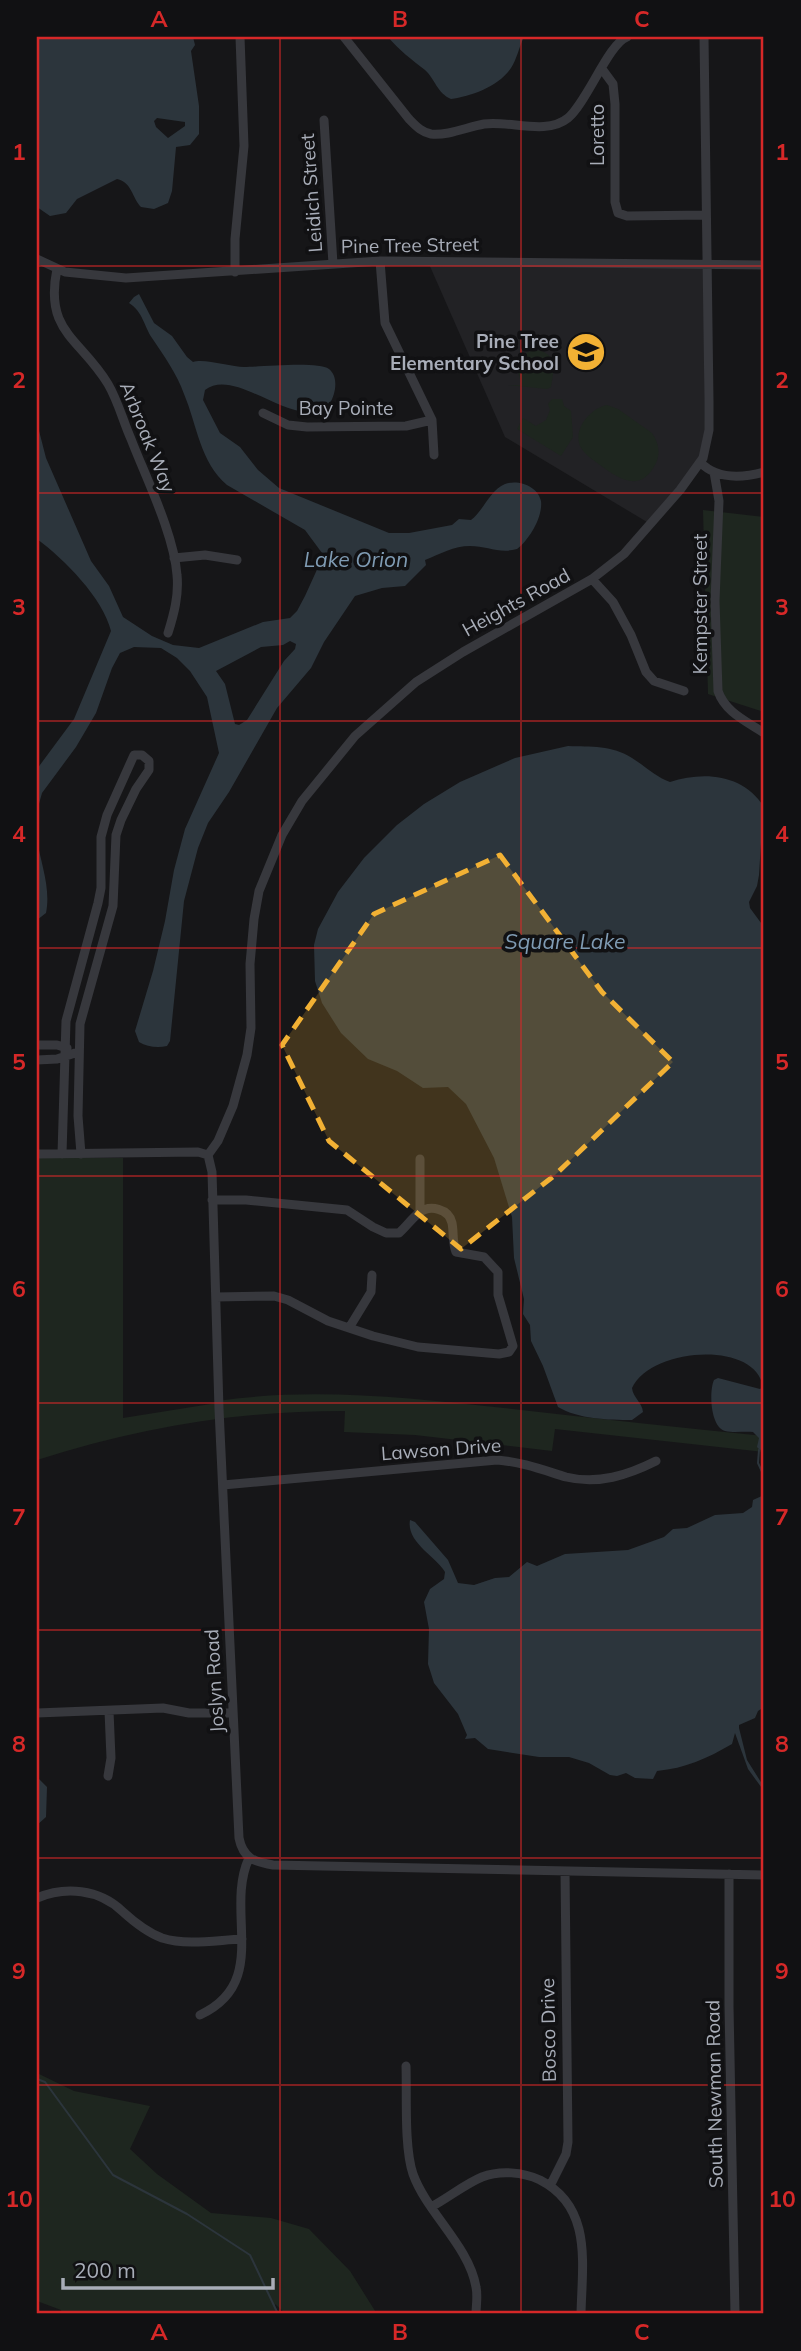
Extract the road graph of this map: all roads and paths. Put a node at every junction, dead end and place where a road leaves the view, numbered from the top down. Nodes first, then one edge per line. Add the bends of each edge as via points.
1 (240, 37) edge
2 (344, 37) edge
3 (627, 37) edge
4 (704, 37) edge
5 (602, 69) junction
6 (324, 120) dead end
7 (706, 215) junction
8 (37, 259) edge
9 (380, 261) junction
10 (333, 264) junction
11 (707, 264) junction
12 (764, 265) edge
13 (57, 269) junction
14 (235, 272) junction
15 (262, 413) dead end
16 (432, 420) junction
17 (434, 455) dead end
18 (700, 462) junction
19 (714, 472) junction
20 (764, 472) edge
21 (174, 558) junction
22 (237, 560) dead end
23 (592, 579) junction
24 (168, 633) dead end
25 (684, 691) dead end
26 (764, 733) edge
27 (123, 782) junction
28 (136, 789) junction
29 (37, 1045) edge
30 (64, 1051) junction
31 (78, 1052) junction
32 (37, 1059) edge
33 (37, 1154) edge
34 (62, 1154) junction
35 (81, 1154) junction
36 (208, 1155) junction
37 (420, 1159) dead end
38 (212, 1200) junction
39 (420, 1212) junction
40 (372, 1275) dead end
41 (216, 1297) junction
42 (349, 1328) junction
43 (656, 1461) dead end
44 (223, 1485) junction
45 (109, 1711) junction
46 (37, 1713) edge
47 (233, 1713) junction
48 (108, 1776) dead end
49 (248, 1858) junction
50 (565, 1871) junction
51 (729, 1874) junction
52 (764, 1874) edge
53 (37, 1898) edge
54 (242, 1939) junction
55 (200, 2015) dead end
56 (406, 2066) dead end
57 (550, 2186) junction
58 (431, 2207) junction
59 (476, 2314) edge
60 (581, 2314) edge
61 (735, 2314) edge

1 - 14 street via 244,146
2 - 5 street via 410,119 429,134 486,124 559,124 570,116
3 - 5 street via 615,44
4 - 7 street, Heights Road
5 - 7 street, Loretto via 613,84 618,213
6 - 10 street, Leidich Street
7 - 11 street, Heights Road
8 - 13 street, Pine Tree Street
9 - 10 street, Pine Tree Street
9 - 11 street, Pine Tree Street
9 - 16 street via 385,323
10 - 14 street, Pine Tree Street
11 - 12 street, Pine Tree Street
11 - 18 street, Heights Road via 709,430
13 - 14 street, Pine Tree Street via 125,278
13 - 21 street, Arbroak Way via 53,289 58,318 97,367 117,403
15 - 16 street, Bay Pointe via 307,428 406,426
16 - 17 street
18 - 19 street
18 - 23 street, Heights Road via 624,554
19 - 20 street via 739,477
19 - 26 street, Kempster Street via 719,501 715,601 719,691 728,709
21 - 22 street via 205,555
21 - 24 street, Arbroak Way via 177,590
23 - 25 street via 613,602 646,672 654,681
23 - 36 street, Heights Road via 416,682 355,736 302,801 259,891 250,964 247,1055 233,1106
27 - 28 street
27 - 28 street via 134,755 142,755 149,761 149,770
27 - 30 street via 101,837 100,895 66,1021
28 - 31 street via 116,835 113,905 82,1012
29 - 30 street
30 - 31 street
30 - 32 street via 57,1059
30 - 34 street
31 - 35 street
33 - 34 street
34 - 35 street
35 - 36 street
36 - 38 street, Joslyn Road
37 - 39 street
38 - 39 street via 347,1210 386,1233 399,1233
38 - 41 street, Joslyn Road
39 - 42 street via 441,1210 452,1222 456,1252 484,1257 498,1272 498,1295 513,1346 499,1354 418,1347
40 - 42 street via 371,1292
41 - 42 street via 274,1296
41 - 44 street, Joslyn Road
43 - 44 street, Lawson Drive via 618,1477 595,1480 497,1460
44 - 47 street, Joslyn Road
45 - 46 street
45 - 47 street via 163,1708
45 - 48 street
47 - 49 street, Joslyn Road via 239,1838
49 - 50 street via 273,1865
49 - 54 street via 241,1882
50 - 51 street
50 - 57 street, Bosco Drive via 568,2142
51 - 52 street
51 - 61 street, South Newman Road
53 - 54 street via 83,1891 107,1899 139,1926 162,1938
54 - 55 street via 242,1960 229,1994
56 - 58 street via 410,2162
57 - 58 street via 513,2172 483,2177
57 - 60 street via 575,2214 579,2228
58 - 59 street via 472,2274 477,2288

